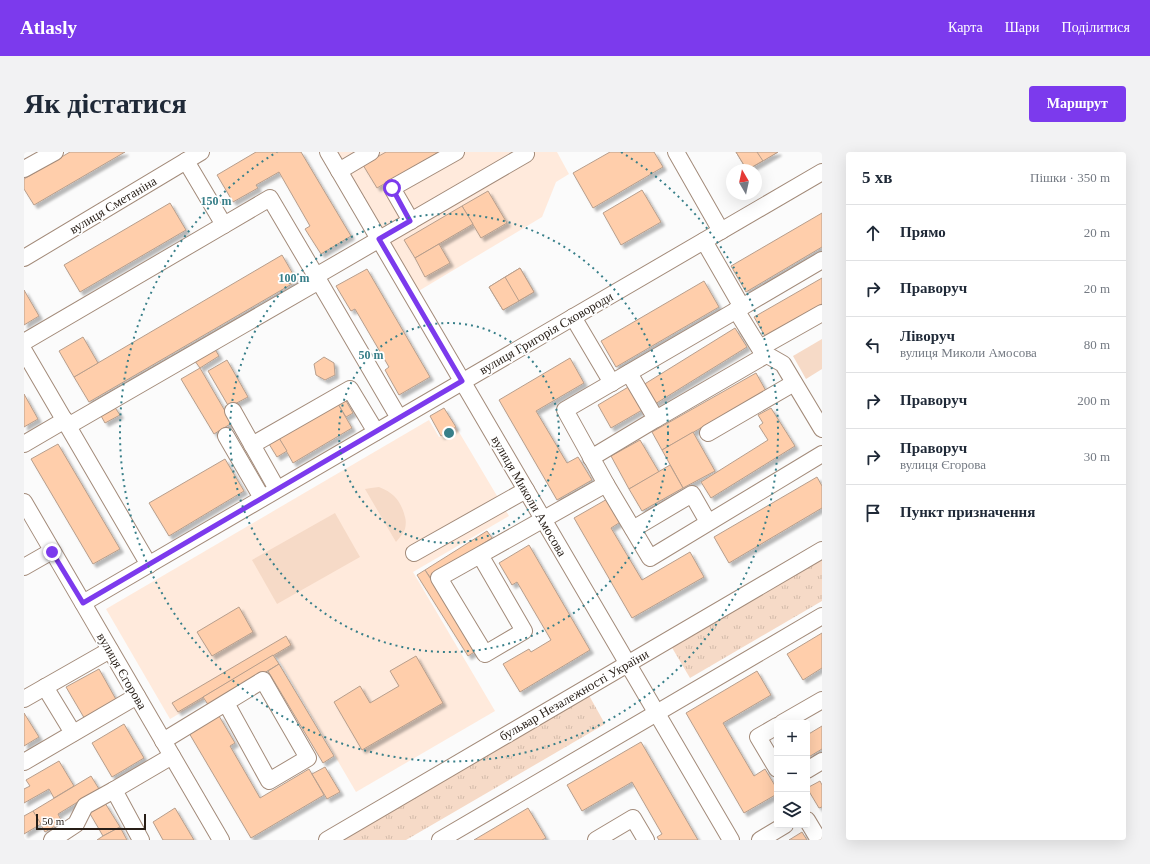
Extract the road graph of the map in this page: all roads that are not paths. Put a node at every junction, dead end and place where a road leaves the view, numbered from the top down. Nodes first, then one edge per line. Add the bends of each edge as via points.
1 (55, 152) edge
2 (201, 152) edge
3 (328, 152) edge
4 (371, 152) edge
5 (456, 152) edge
6 (524, 152) edge
7 (676, 152) edge
8 (186, 161) junction
9 (24, 169) edge
10 (339, 171) junction
11 (822, 172) edge
12 (410, 221) junction
13 (224, 225) junction
14 (721, 231) junction
15 (379, 239) junction
16 (704, 241) junction
17 (25, 256) edge
18 (822, 260) edge
19 (317, 278) junction
20 (739, 309) junction
21 (822, 313) edge
22 (573, 317) junction
23 (24, 342) edge
24 (24, 351) edge
25 (763, 351) junction
26 (629, 373) junction
27 (462, 381) junction
28 (612, 383) junction
29 (794, 383) junction
30 (233, 411) dead end
31 (399, 418) junction
32 (656, 419) junction
33 (66, 423) junction
34 (822, 429) edge
35 (376, 432) junction
36 (708, 432) dead end
37 (226, 436) dead end
38 (24, 444) edge
39 (252, 445) junction
40 (822, 454) edge
41 (591, 458) junction
42 (606, 484) junction
43 (277, 489) junction
44 (526, 490) junction
45 (262, 498) junction
46 (24, 502) edge
47 (543, 519) junction
48 (708, 522) junction
49 (633, 529) junction
50 (822, 550) edge
51 (52, 552) junction
52 (414, 553) dead end
53 (480, 555) junction
54 (149, 565) junction
55 (24, 567) edge
56 (83, 603) junction
57 (822, 616) edge
58 (110, 650) junction
59 (628, 664) junction
60 (45, 686) junction
61 (137, 696) junction
62 (24, 699) edge
63 (822, 700) edge
64 (226, 703) junction
65 (656, 713) junction
66 (787, 720) edge
67 (774, 728) edge
68 (73, 734) junction
69 (163, 741) junction
70 (172, 756) junction
71 (822, 761) edge
72 (24, 762) edge
73 (774, 764) edge
74 (810, 768) edge
75 (114, 790) junction
76 (810, 825) edge
77 (780, 828) edge
78 (52, 840) edge
79 (141, 840) edge
80 (221, 840) edge
81 (327, 840) edge
82 (440, 840) edge
83 (596, 840) edge
84 (646, 840) edge
85 (731, 840) edge
86 (760, 840) edge
87 (819, 840) edge

1 - 9 street
2 - 8 street, вулиця Сметаніна
3 - 10 street, вулиця Миколи Амосова
4 - 10 street
5 - 12 street via 392,188
6 - 12 street via 526,154
7 - 14 street
8 - 13 street
8 - 17 street, вулиця Сметаніна
10 - 15 street, вулиця Миколи Амосова
11 - 14 street, вулиця Григорія Сковороди
12 - 15 street
13 - 19 street via 270,198
13 - 23 street
14 - 16 street, вулиця Григорія Сковороди
15 - 19 street
15 - 27 street, вулиця Миколи Амосова
16 - 20 street
16 - 22 street, вулиця Григорія Сковороди
18 - 20 street
19 - 31 street
19 - 33 street
20 - 25 street
20 - 26 street
21 - 25 street
22 - 27 street, вулиця Григорія Сковороди
22 - 28 street
24 - 33 street
25 - 29 street via 783,364
25 - 32 street
26 - 28 street
26 - 32 street
27 - 31 street, вулиця Григорія Сковороди
27 - 44 street, вулиця Миколи Амосова
28 - 41 street via 565,410
29 - 34 street
29 - 36 street
30 - 39 street
31 - 35 street, вулиця Григорія Сковороди
32 - 41 street
33 - 38 street
33 - 54 street
35 - 39 street via 350,390
35 - 43 street, вулиця Григорія Сковороди
37 - 45 street
39 - 43 street
40 - 48 street
41 - 42 street
42 - 47 street
42 - 49 street
43 - 45 street, вулиця Григорія Сковороди
44 - 47 street, вулиця Миколи Амосова
44 - 52 street
45 - 54 street, вулиця Григорія Сковороди
46 - 51 street, вулиця Єгорова
47 - 53 street
47 - 59 street, вулиця Миколи Амосова
48 - 49 street via 692,494
48 - 49 street via 650,558
50 - 59 street, бульвар Незалежності України
51 - 55 street
51 - 56 street, вулиця Єгорова
53 - 53 street via 524,631 485,654 440,578
54 - 56 street, вулиця Григорія Сковороди
56 - 58 street, вулиця Єгорова
57 - 65 street
58 - 60 street
58 - 61 street, вулиця Єгорова
59 - 65 street, вулиця Миколи Амосова
59 - 81 street, бульвар Незалежності України
60 - 62 street
60 - 68 street
61 - 68 street
61 - 69 street, вулиця Єгорова
63 - 66 street
64 - 64 street via 269,781 308,758 263,680
64 - 69 street
65 - 82 street
65 - 85 street, вулиця Миколи Амосова
67 - 73 street via 758,737
68 - 72 street
69 - 70 street, вулиця Єгорова
70 - 75 street
70 - 80 street, вулиця Єгорова
71 - 74 street
75 - 78 street via 85,806 76,824
75 - 79 street
76 - 87 street
77 - 86 street
83 - 84 street via 633,818

